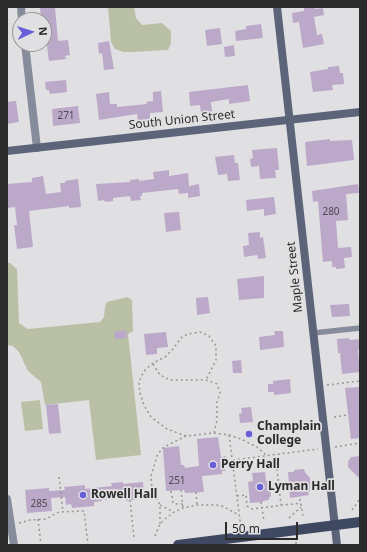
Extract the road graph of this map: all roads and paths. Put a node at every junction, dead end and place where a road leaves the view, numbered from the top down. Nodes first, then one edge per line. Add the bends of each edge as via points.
1 (277, 7) edge
2 (26, 52) edge
3 (360, 112) edge
4 (290, 120) junction
5 (37, 148) junction
6 (7, 151) edge
7 (360, 328) edge
8 (314, 333) junction
9 (153, 363) junction
10 (206, 380) junction
11 (360, 381) edge
12 (319, 386) junction
13 (348, 415) dead end
14 (334, 417) dead end
15 (214, 433) junction
16 (229, 435) junction
17 (186, 436) junction
18 (360, 443) edge
19 (333, 447) dead end
20 (322, 448) dead end
21 (266, 455) junction
22 (232, 460) junction
23 (277, 469) dead end
24 (59, 478) dead end
25 (181, 490) dead end
26 (171, 491) dead end
27 (196, 492) dead end
28 (236, 496) junction
29 (7, 499) edge
30 (300, 499) dead end
31 (360, 499) edge
32 (130, 500) dead end
33 (261, 502) dead end
34 (301, 503) junction
35 (183, 504) junction
36 (160, 505) junction
37 (197, 505) junction
38 (281, 505) junction
39 (262, 507) junction
40 (301, 507) junction
41 (183, 508) junction
42 (352, 510) dead end
43 (63, 512) junction
44 (174, 512) junction
45 (239, 514) junction
46 (303, 516) dead end
47 (289, 518) dead end
48 (38, 519) junction
49 (264, 522) dead end
50 (360, 522) edge
51 (17, 524) dead end
52 (160, 524) junction
53 (335, 525) junction
54 (241, 531) dead end
55 (155, 536) dead end
56 (134, 538) dead end
57 (296, 542) dead end
58 (88, 544) dead end
59 (14, 545) edge
60 (41, 545) edge
61 (178, 545) edge
62 (296, 545) edge
63 (337, 545) edge

1 - 4 street, Maple Street
2 - 5 street
3 - 4 street, South Union Street
4 - 5 street, South Union Street
4 - 8 street, Maple Street
5 - 6 street, South Union Street
7 - 8 lane
8 - 12 street, Maple Street
9 - 10 path via 160,375 170,380
9 - 10 path via 172,350 182,337 200,332 209,336 216,346 216,360
9 - 17 path via 145,370 139,382 144,405 159,424
10 - 15 path via 217,384 220,393
11 - 12 path
12 - 53 street, Maple Street
13 - 14 path
15 - 16 path
15 - 17 path
16 - 21 path via 254,445
16 - 22 path
17 - 36 path via 164,447 157,456 150,482
18 - 19 path
20 - 21 path
21 - 22 path
22 - 28 path
23 - 38 path
24 - 43 path
25 - 35 path
26 - 35 path via 172,502
27 - 37 path
28 - 39 path via 246,495 249,508
28 - 45 path
29 - 59 street
30 - 34 path
31 - 42 path
32 - 56 path
33 - 39 path
34 - 38 path
34 - 40 path
35 - 41 path
36 - 44 path
36 - 52 path
37 - 41 path
37 - 45 path via 222,506
38 - 39 path
39 - 49 path
40 - 46 path
40 - 47 path
41 - 44 path
43 - 48 path via 46,519
43 - 58 path via 84,511
44 - 52 path
45 - 54 path
48 - 51 path
48 - 60 path
50 - 53 main road
52 - 55 path
53 - 61 main road
53 - 63 street, Maple Street
57 - 62 path

